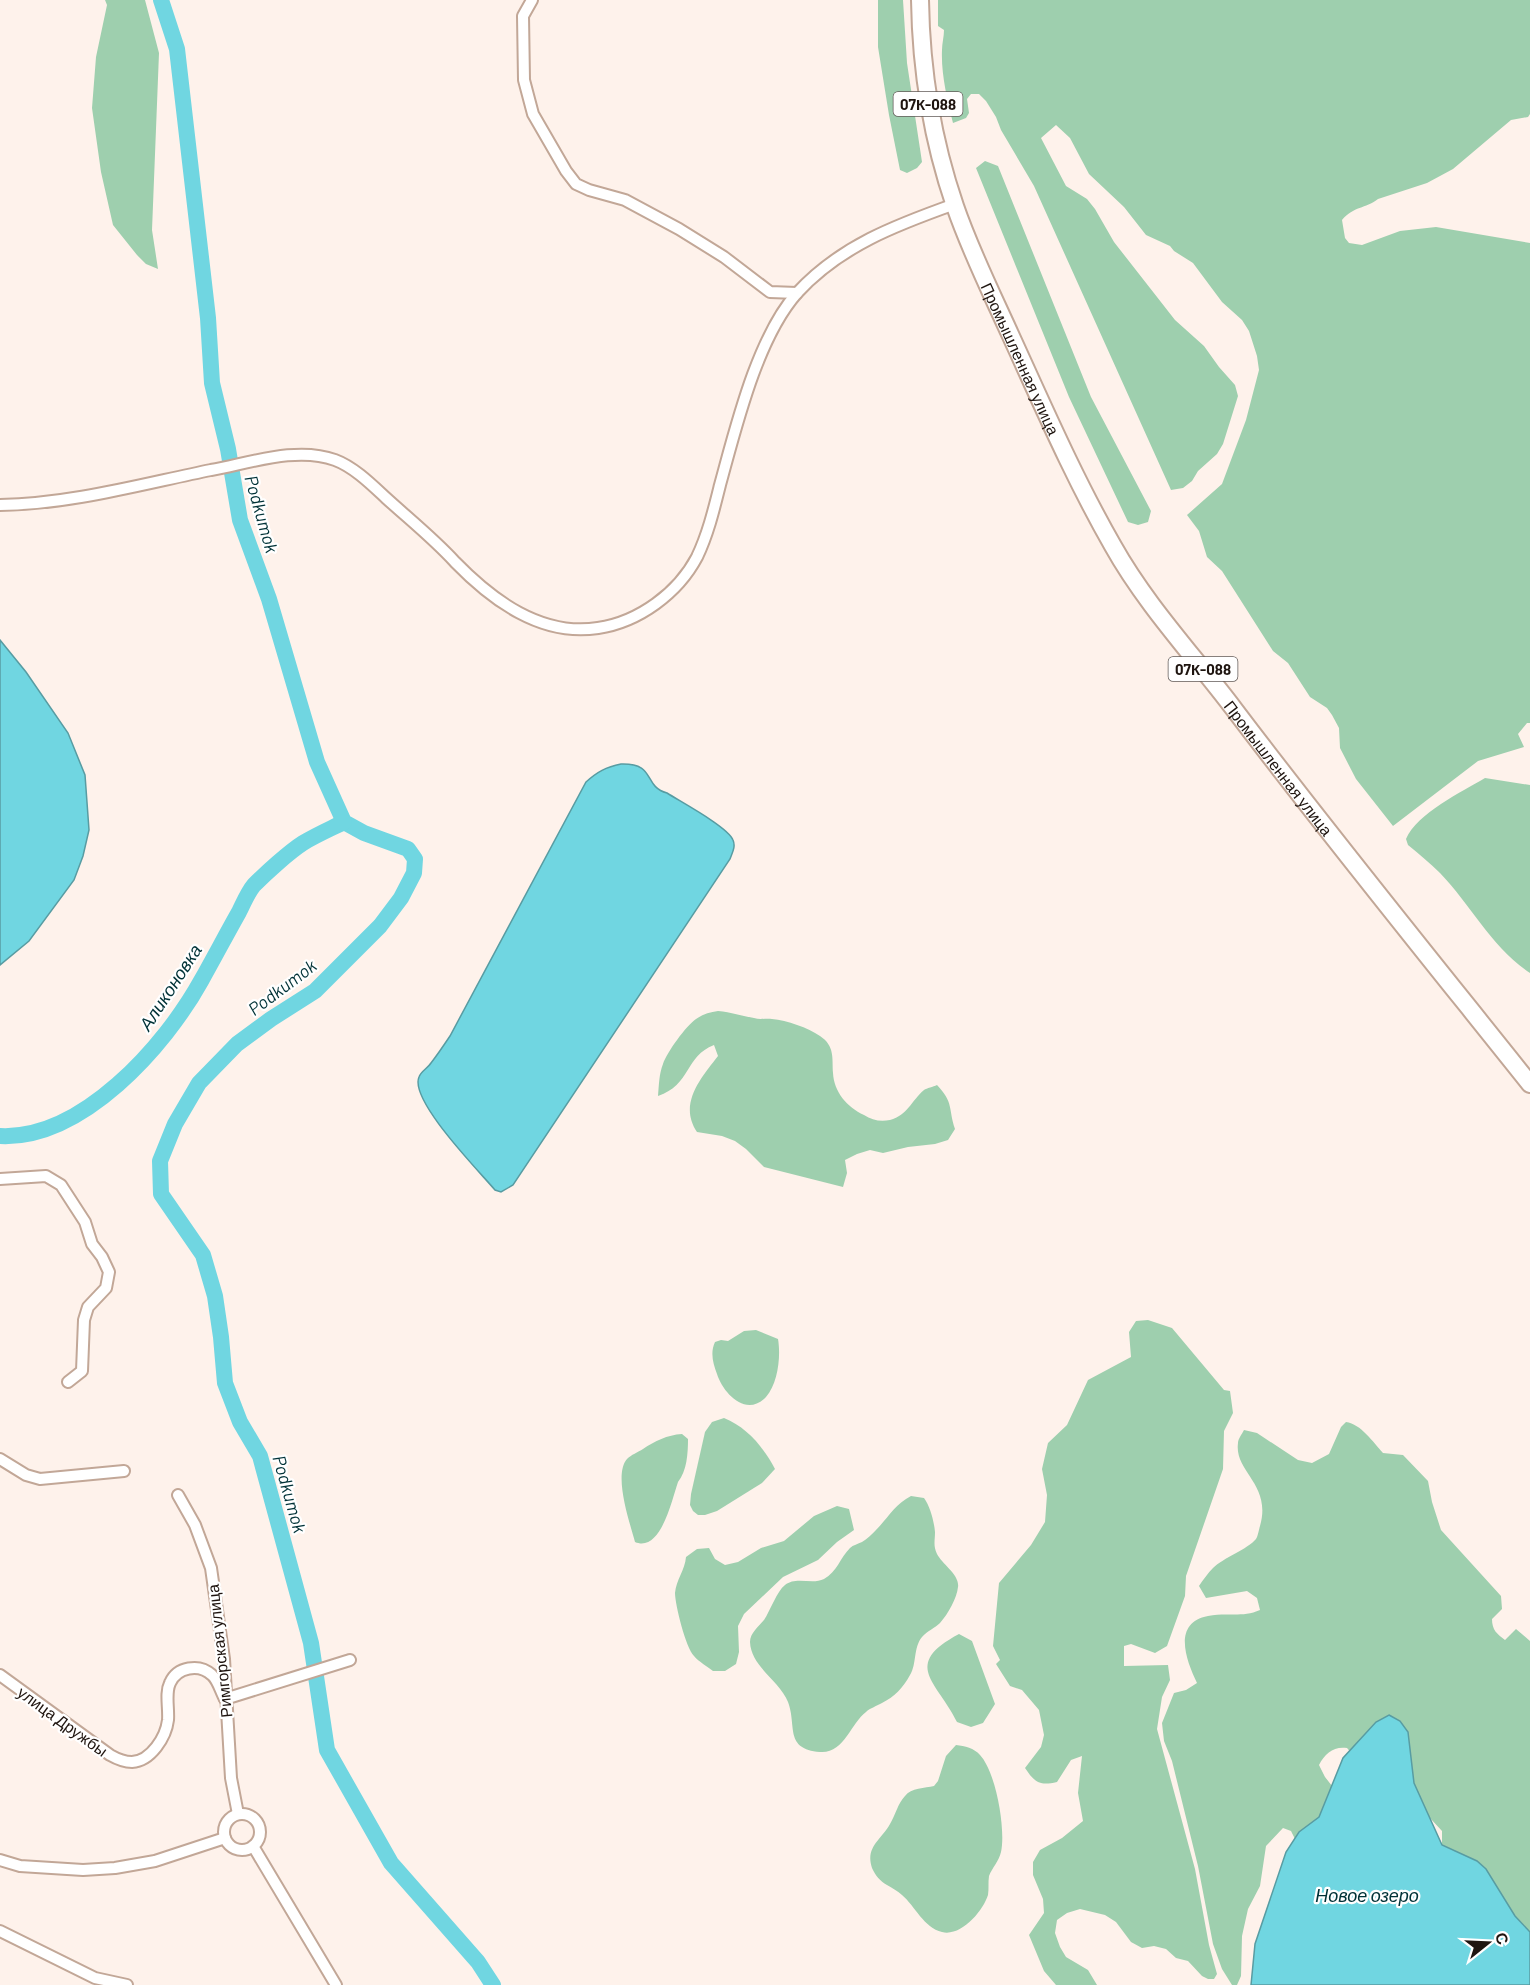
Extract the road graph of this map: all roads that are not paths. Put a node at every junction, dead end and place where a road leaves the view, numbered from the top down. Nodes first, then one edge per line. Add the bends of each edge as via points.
1 (532, 0) edge
2 (920, 0) edge
3 (955, 204) junction
4 (798, 293) junction
5 (0, 505) edge
6 (1530, 1084) edge
7 (0, 1179) edge
8 (68, 1382) dead end
9 (0, 1459) edge
10 (124, 1471) dead end
11 (178, 1495) dead end
12 (350, 1660) dead end
13 (0, 1675) edge
14 (225, 1699) junction
15 (238, 1814) junction
16 (225, 1838) junction
17 (253, 1846) junction
18 (0, 1860) edge
19 (0, 1931) edge
20 (127, 1985) edge
21 (336, 1985) edge

1 - 4 street via 523,16 524,80 533,114 576,184 625,200 679,229 770,292
2 - 3 main road, 07К-088 via 930,118
3 - 4 street via 866,239
3 - 6 main road, Промышленная улица / 07К-088 via 1041,403 1120,557 1258,741
4 - 5 street via 758,361 709,527 695,560 662,599 622,623 577,630 528,618 483,589 381,493 337,460 310,455 261,460 69,499
7 - 8 street via 46,1176 61,1185 74,1202 109,1272 106,1288 88,1307 84,1320 82,1371
9 - 10 street via 40,1479
11 - 14 street, Римгорская улица via 195,1525 211,1568 224,1659
12 - 14 street
13 - 14 street, улица Дружбы via 122,1761 133,1762 146,1756 164,1736 168,1685 175,1674 201,1668 213,1676
14 - 15 street, Римгорская улица
15 - 16 street via 226,1823
15 - 17 street via 250,1816 258,1824 259,1836
16 - 17 street via 237,1849
16 - 18 street via 154,1861 115,1868 20,1866
17 - 21 street
19 - 20 street via 94,1978

